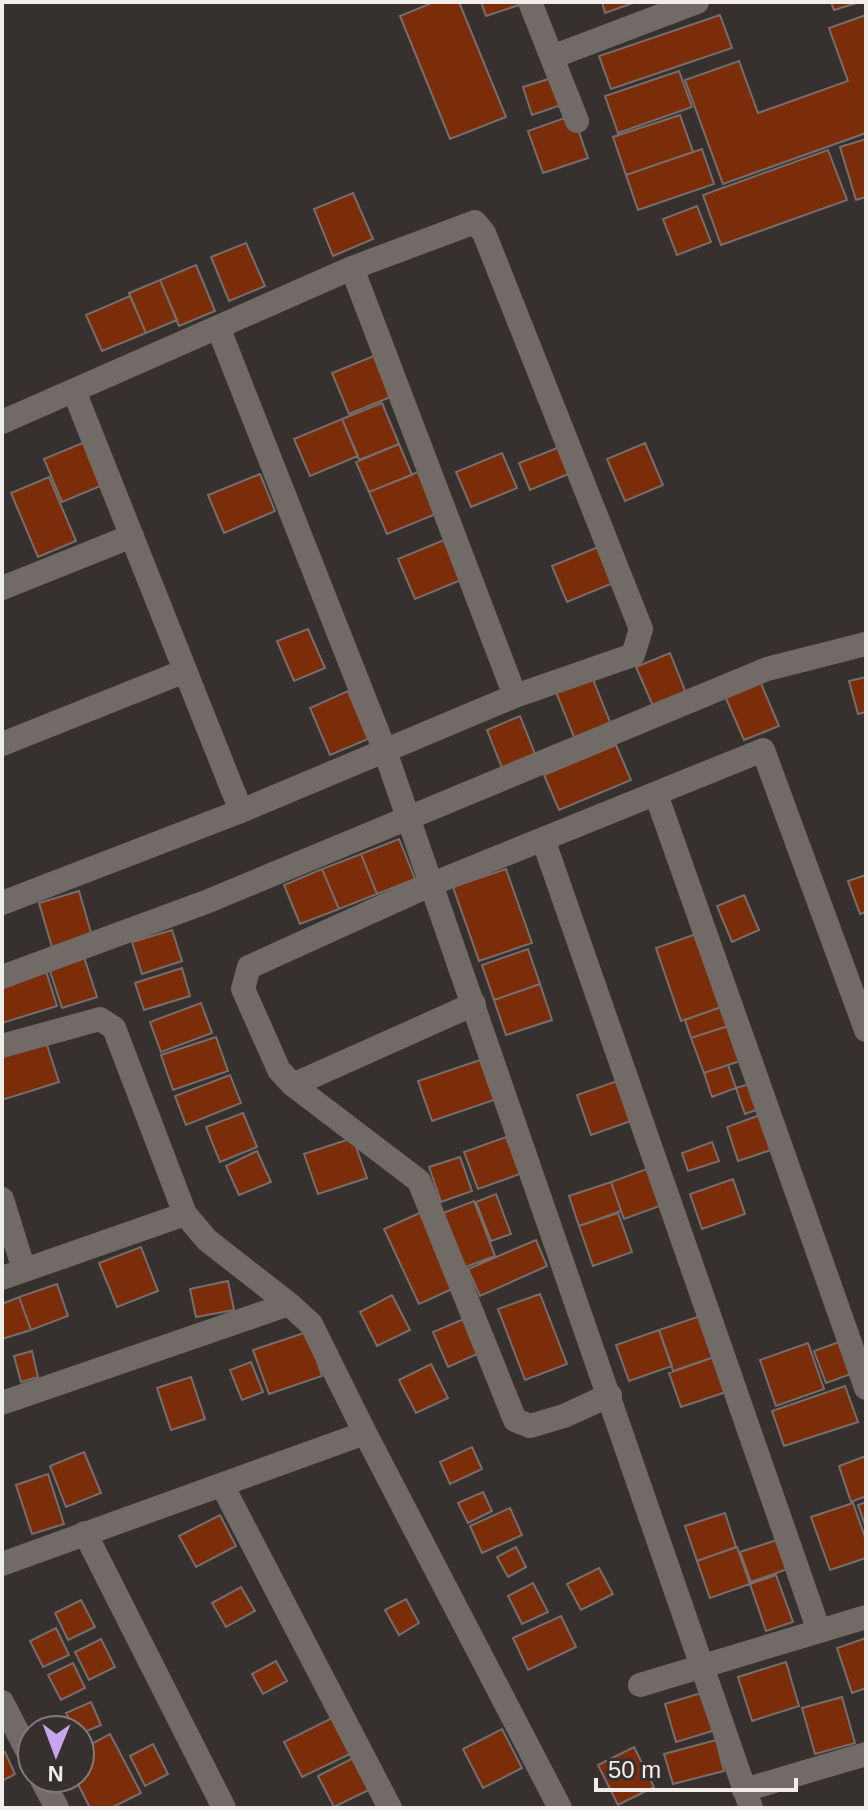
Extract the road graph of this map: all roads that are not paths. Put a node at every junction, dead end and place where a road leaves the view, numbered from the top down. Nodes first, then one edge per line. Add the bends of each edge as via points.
1 (530, 2) edge
2 (687, 4) edge
3 (552, 57) junction
4 (577, 121) dead end
5 (352, 268) junction
6 (218, 327) junction
7 (74, 391) junction
8 (2, 422) edge
9 (132, 536) junction
10 (2, 588) edge
11 (866, 644) edge
12 (185, 671) junction
13 (515, 696) junction
14 (2, 744) edge
15 (385, 751) junction
16 (656, 794) junction
17 (241, 811) junction
18 (408, 818) junction
19 (543, 839) junction
20 (432, 884) junction
21 (2, 903) edge
22 (2, 977) edge
23 (474, 1004) junction
24 (866, 1030) edge
25 (2, 1046) edge
26 (293, 1085) junction
27 (2, 1199) edge
28 (185, 1214) junction
29 (13, 1274) edge
30 (289, 1304) junction
31 (866, 1388) edge
32 (610, 1395) junction
33 (2, 1403) edge
34 (365, 1433) junction
35 (222, 1485) junction
36 (85, 1533) junction
37 (2, 1564) edge
38 (866, 1617) edge
39 (819, 1631) junction
40 (701, 1667) junction
41 (640, 1685) dead end
42 (2, 1702) edge
43 (16, 1729) edge
44 (866, 1754) edge
45 (748, 1799) edge
46 (224, 1808) edge
47 (390, 1808) edge
48 (560, 1808) edge

1 - 3 street
2 - 3 street
3 - 4 street
5 - 6 street
5 - 13 street
5 - 13 street via 475,222 484,233 641,629 633,655
6 - 7 street
6 - 15 street
7 - 8 street
7 - 9 street
9 - 10 street
9 - 12 street
11 - 18 street via 767,669
12 - 14 street
12 - 17 street
13 - 15 street
15 - 17 street
15 - 18 street
16 - 19 street
16 - 24 street via 763,750
16 - 31 street
17 - 21 street
18 - 20 street
18 - 22 street via 206,902
19 - 20 street
19 - 39 street
20 - 23 street
20 - 26 street via 249,967 243,989 279,1070
23 - 26 street
23 - 32 street
25 - 28 street via 100,1019 114,1028
26 - 32 street via 419,1181 515,1420 530,1426
27 - 29 street
28 - 29 street
28 - 30 street via 207,1240
30 - 33 street
30 - 34 street via 311,1324
32 - 40 street
34 - 35 street
34 - 48 street
35 - 36 street
35 - 47 street
36 - 37 street
36 - 46 street
38 - 39 street
39 - 40 street
40 - 41 street
40 - 45 street
42 - 43 street
44 - 45 street

